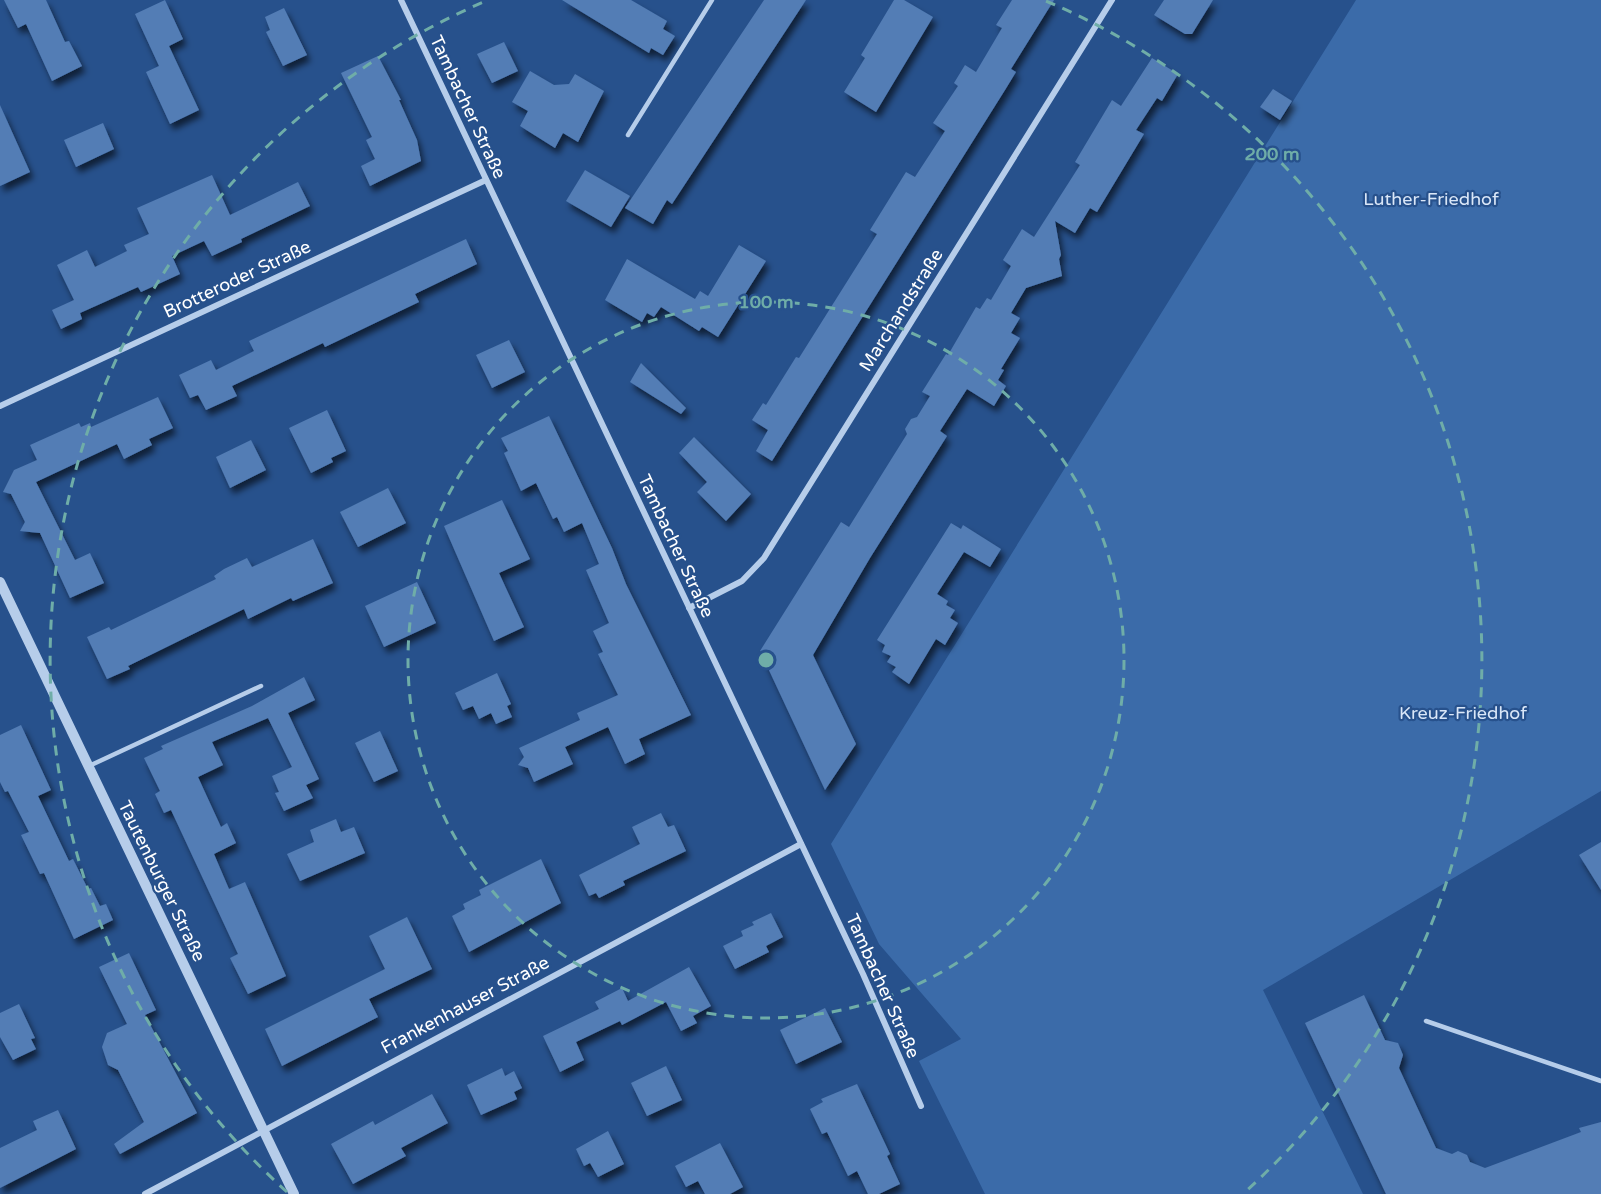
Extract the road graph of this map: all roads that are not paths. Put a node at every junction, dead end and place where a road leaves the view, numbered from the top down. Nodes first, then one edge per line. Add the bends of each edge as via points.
1 (401, 0) edge
2 (712, 0) edge
3 (1112, 0) edge
4 (628, 135) dead end
5 (486, 180) junction
6 (0, 406) edge
7 (0, 582) edge
8 (689, 608) junction
9 (261, 686) dead end
10 (89, 766) junction
11 (801, 844) junction
12 (1426, 1022) dead end
13 (1601, 1081) edge
14 (921, 1106) dead end
15 (263, 1130) junction
16 (145, 1194) edge
17 (294, 1194) edge

1 - 5 street, Tambacher Straße
2 - 4 lane
3 - 8 street, Marchandstraße via 764,558 742,581
5 - 6 street, Brotteroder Straße
5 - 8 street, Tambacher Straße
7 - 10 street, Tautenburger Straße
8 - 11 street, Tambacher Straße
9 - 10 lane
10 - 15 street, Tautenburger Straße
11 - 14 street, Tambacher Straße
11 - 15 street, Frankenhauser Straße
12 - 13 lane
15 - 16 street, Frankenhauser Straße
15 - 17 street, Tautenburger Straße

